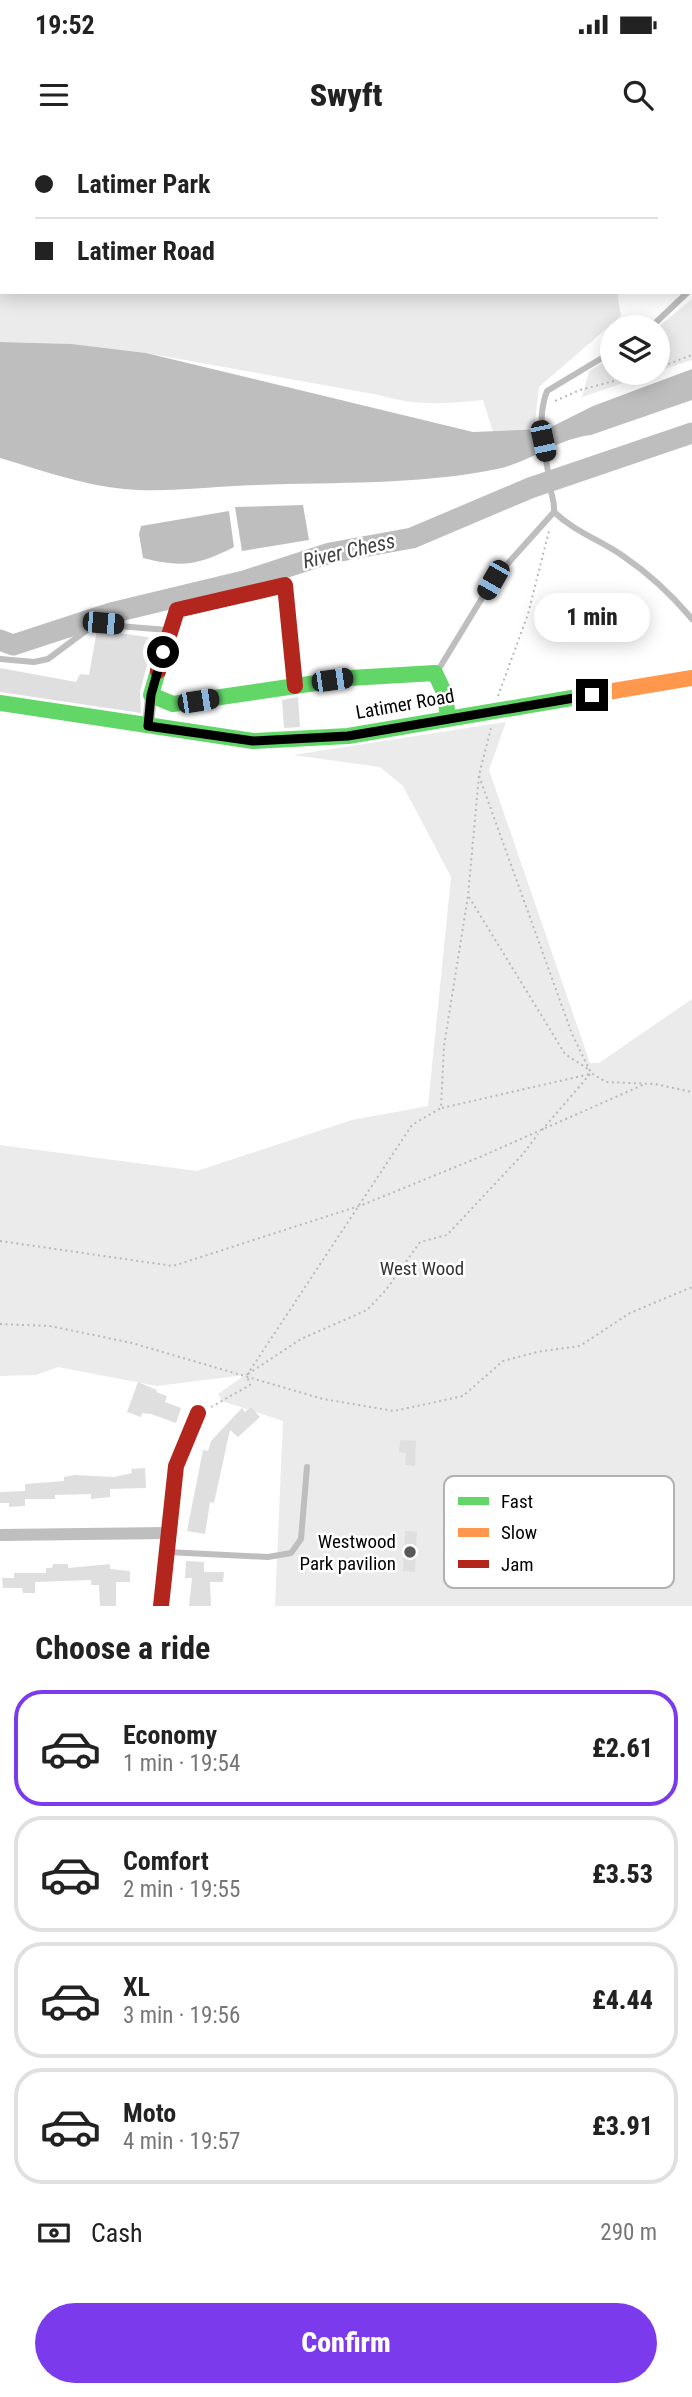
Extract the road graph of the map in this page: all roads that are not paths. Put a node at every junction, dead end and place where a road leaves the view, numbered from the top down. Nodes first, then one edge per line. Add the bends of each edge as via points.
1 (686, 294) edge
2 (664, 315) edge
3 (600, 359) edge
4 (554, 512) junction
5 (692, 619) edge
6 (169, 631) junction
7 (0, 659) edge
8 (435, 673) junction
9 (692, 678) edge
10 (295, 686) junction
11 (151, 695) junction
12 (0, 702) edge
13 (448, 718) junction
14 (148, 726) junction
15 (198, 1413) road end
16 (307, 1467) dead end
17 (168, 1533) junction
18 (0, 1535) edge
19 (165, 1552) junction
20 (161, 1606) edge

1 - 2 lane
3 - 4 lane via 547,391 541,406 539,424
4 - 5 lane via 663,584
4 - 8 lane via 493,580
6 - 7 lane via 95,624 48,659
6 - 10 street via 177,610 285,585
6 - 11 street
8 - 10 street
8 - 13 street via 445,694
9 - 13 street, Latimer Road
10 - 11 street via 173,704
11 - 14 street
12 - 14 street, Latimer Road
13 - 14 street, Latimer Road via 348,736 253,741
15 - 17 street via 176,1466
16 - 19 lane via 301,1539 291,1553 268,1557
17 - 18 street
17 - 19 street
19 - 20 street

